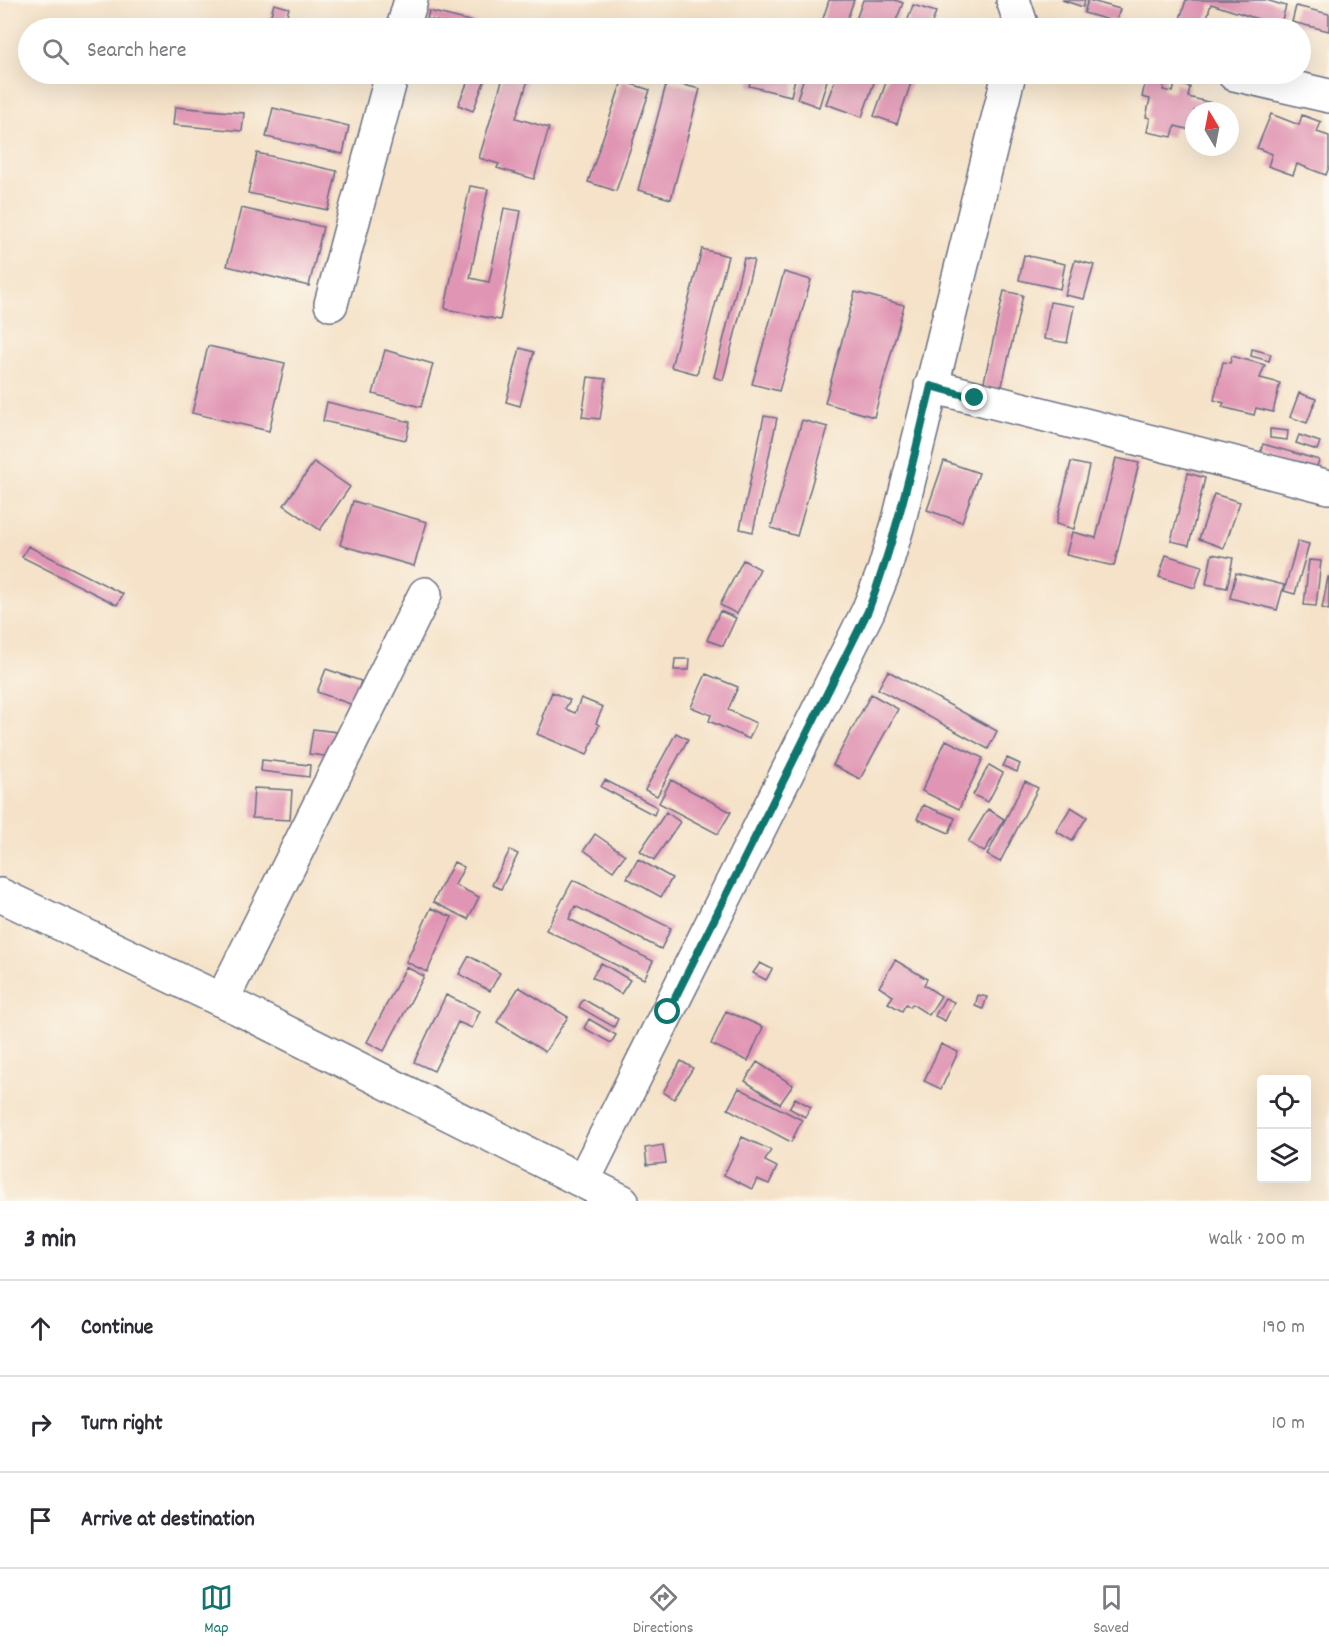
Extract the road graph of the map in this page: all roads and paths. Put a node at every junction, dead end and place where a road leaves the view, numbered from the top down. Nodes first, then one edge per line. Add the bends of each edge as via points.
1 (411, 0) edge
2 (406, 18) edge
3 (389, 84) edge
4 (1006, 84) edge
5 (1277, 84) edge
6 (1329, 96) edge
7 (331, 304) dead end
8 (931, 386) junction
9 (1329, 487) edge
10 (425, 594) dead end
11 (0, 895) edge
12 (222, 1000) junction
13 (583, 1181) junction
14 (622, 1201) edge

1 - 2 street
3 - 7 street
4 - 8 street
5 - 6 street
8 - 9 street
8 - 13 street via 898,524 868,611
10 - 12 street
11 - 12 street
12 - 13 street
13 - 14 street

